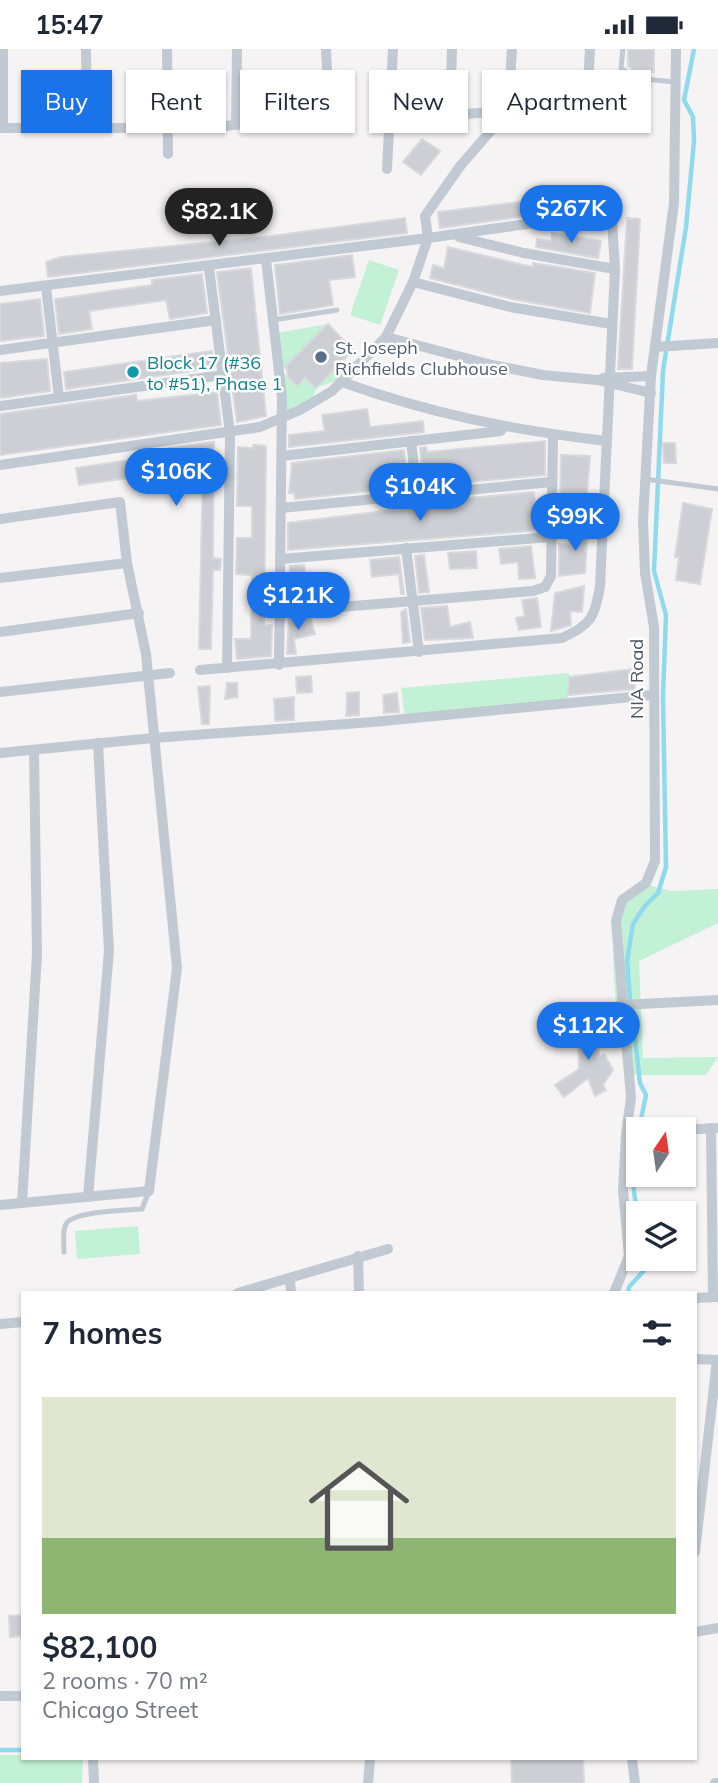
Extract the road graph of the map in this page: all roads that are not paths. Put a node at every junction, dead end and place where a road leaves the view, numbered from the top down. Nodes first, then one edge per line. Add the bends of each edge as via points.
1 (3, 49) edge
2 (86, 49) edge
3 (167, 49) edge
4 (237, 49) edge
5 (326, 49) edge
6 (393, 49) edge
7 (452, 49) edge
8 (512, 49) edge
9 (590, 49) edge
10 (623, 49) edge
11 (676, 49) edge
12 (86, 70) edge
13 (167, 70) edge
14 (392, 70) edge
15 (451, 70) edge
16 (511, 70) edge
17 (589, 70) edge
18 (675, 82) junction
19 (226, 125) edge
20 (236, 125) junction
21 (1, 128) edge
22 (21, 128) edge
23 (168, 133) edge
24 (389, 133) edge
25 (489, 133) edge
26 (168, 154) dead end
27 (387, 169) dead end
28 (453, 235) junction
29 (428, 238) junction
30 (266, 260) junction
31 (209, 268) junction
32 (615, 269) junction
33 (413, 282) junction
34 (46, 286) junction
35 (0, 291) edge
36 (337, 310) dead end
37 (216, 320) junction
38 (273, 320) junction
39 (611, 324) junction
40 (386, 337) junction
41 (55, 342) junction
42 (718, 343) edge
43 (655, 347) junction
44 (0, 350) edge
45 (223, 375) junction
46 (651, 376) junction
47 (609, 381) junction
48 (342, 382) junction
49 (651, 393) junction
50 (59, 398) junction
51 (0, 406) edge
52 (283, 418) junction
53 (511, 430) junction
54 (230, 433) junction
55 (553, 435) junction
56 (411, 441) junction
57 (606, 441) junction
58 (282, 456) junction
59 (0, 465) edge
60 (645, 479) junction
61 (551, 482) junction
62 (718, 489) edge
63 (417, 495) junction
64 (281, 508) junction
65 (0, 519) edge
66 (550, 537) junction
67 (407, 548) junction
68 (280, 559) junction
69 (127, 563) junction
70 (0, 578) edge
71 (413, 601) junction
72 (280, 612) junction
73 (139, 613) junction
74 (0, 632) edge
75 (419, 652) junction
76 (279, 665) junction
77 (227, 668) junction
78 (200, 670) dead end
79 (170, 673) dead end
80 (148, 674) junction
81 (0, 692) edge
82 (652, 695) junction
83 (153, 737) junction
84 (98, 743) junction
85 (34, 751) junction
86 (0, 753) edge
87 (718, 1000) edge
88 (622, 1005) junction
89 (633, 1117) edge
90 (715, 1128) edge
91 (696, 1129) edge
92 (626, 1176) edge
93 (715, 1187) edge
94 (149, 1191) junction
95 (88, 1197) junction
96 (22, 1203) junction
97 (0, 1205) edge
98 (89, 1214) junction
99 (716, 1241) edge
100 (388, 1249) dead end
101 (64, 1252) dead end
102 (358, 1256) junction
103 (290, 1278) junction
104 (245, 1291) edge
105 (290, 1291) edge
106 (359, 1291) edge
107 (615, 1291) edge
108 (715, 1297) edge
109 (697, 1298) edge
110 (21, 1322) edge
111 (0, 1324) edge
112 (697, 1359) edge
113 (718, 1360) edge
114 (697, 1535) edge
115 (718, 1628) edge
116 (697, 1632) edge
117 (0, 1696) edge
118 (21, 1696) edge
119 (93, 1760) edge
120 (370, 1760) edge
121 (632, 1760) edge
122 (94, 1783) edge
123 (368, 1783) edge
124 (635, 1783) edge

1 - 21 street
2 - 12 street
3 - 13 street
4 - 20 street
5 - 20 street via 326,102 319,111
6 - 14 street
7 - 15 street
8 - 16 street
9 - 17 street
10 - 18 lane via 621,68 629,76
11 - 18 street, NIA Road
18 - 43 street, NIA Road via 674,203
19 - 20 street
21 - 22 street
23 - 26 street
24 - 27 street
25 - 29 street via 425,216
28 - 29 street
28 - 32 street
28 - 32 street via 605,214 612,221
29 - 30 street
29 - 33 street
30 - 31 street
30 - 38 street
31 - 34 street
31 - 37 street
32 - 39 street
33 - 39 street via 510,307
33 - 40 street
34 - 35 street
34 - 41 street
36 - 38 lane
37 - 41 street
37 - 45 street
38 - 52 street
39 - 47 street
40 - 47 street via 492,365
40 - 48 street
41 - 44 street
41 - 50 street
42 - 43 street
43 - 46 street, NIA Road
45 - 50 street
45 - 54 street
46 - 47 street
46 - 49 street, NIA Road
47 - 49 street
47 - 57 street
48 - 52 street
48 - 53 street via 406,404
49 - 60 street, NIA Road
50 - 51 street
52 - 54 street
52 - 58 street
53 - 55 street
53 - 56 street
54 - 59 street
54 - 77 street
55 - 57 street
55 - 61 street
56 - 58 street
56 - 63 street
57 - 75 street via 600,586 591,620 562,638
58 - 64 street
60 - 62 lane
60 - 82 street, NIA Road via 645,573 654,627
61 - 63 street
61 - 66 street
63 - 64 street
64 - 68 street
65 - 69 street via 120,502
66 - 67 street
66 - 71 street via 551,576 545,587
67 - 68 street
67 - 71 street
68 - 72 street
69 - 70 street
69 - 73 street
71 - 72 street
71 - 75 street
72 - 76 street
73 - 74 street
73 - 80 street
75 - 76 street
76 - 77 street
77 - 78 street
79 - 80 street
80 - 81 street
80 - 83 street
82 - 83 street via 373,722
82 - 88 street, NIA Road via 655,860 646,883 622,900 616,921
83 - 84 street
83 - 94 street via 177,968
84 - 85 street
84 - 95 street via 108,951
85 - 86 street
85 - 96 street via 37,954
87 - 88 street
88 - 89 street, NIA Road
90 - 91 street
90 - 93 street
92 - 107 street, NIA Road via 623,1192 629,1256
93 - 99 street
94 - 95 street
94 - 98 lane via 142,1209
95 - 96 street
95 - 98 lane
96 - 97 street
98 - 101 lane via 65,1225
99 - 108 street
100 - 102 street
102 - 103 street
102 - 106 street
103 - 104 street
103 - 105 street
108 - 109 street
110 - 111 street
112 - 113 street
113 - 114 street
115 - 116 street
117 - 118 street
119 - 122 street
120 - 123 street
121 - 124 street

